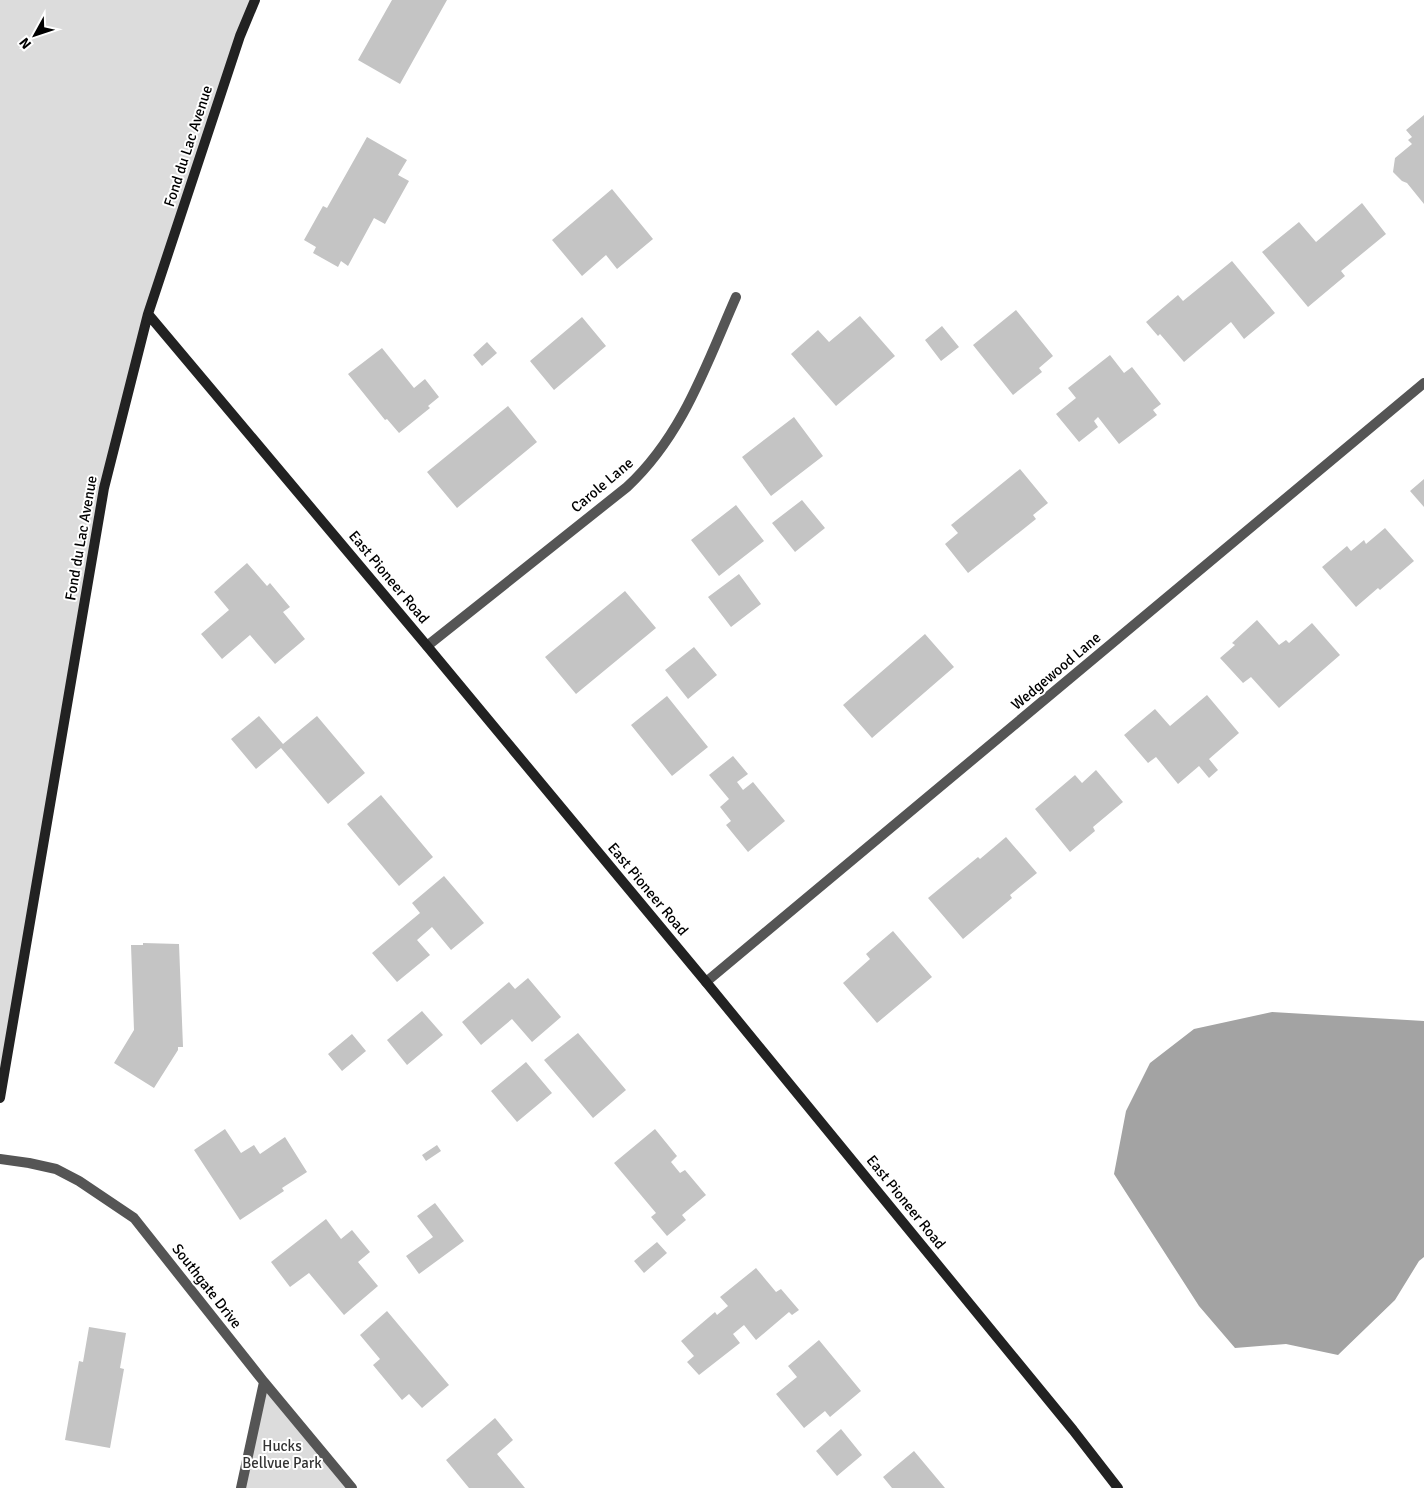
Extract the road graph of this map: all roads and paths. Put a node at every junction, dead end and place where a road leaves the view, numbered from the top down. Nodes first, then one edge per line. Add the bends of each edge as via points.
1 (256, 0) edge
2 (736, 297) dead end
3 (148, 314) junction
4 (1424, 383) edge
5 (427, 646) junction
6 (706, 982) junction
7 (0, 1098) edge
8 (0, 1159) edge
9 (264, 1382) junction
10 (241, 1488) edge
11 (352, 1488) edge
12 (1118, 1488) edge

1 - 3 main road, Fond du Lac Avenue via 240,36
2 - 5 street, Carole Lane via 683,414 645,469 627,487
3 - 5 main road, East Pioneer Road
3 - 7 main road, Fond du Lac Avenue via 104,488
4 - 6 street, Wedgewood Lane
5 - 6 main road, East Pioneer Road
6 - 12 main road, East Pioneer Road
8 - 9 street, Southgate Drive via 56,1169 134,1218
9 - 10 street
9 - 11 street, Southgate Drive

